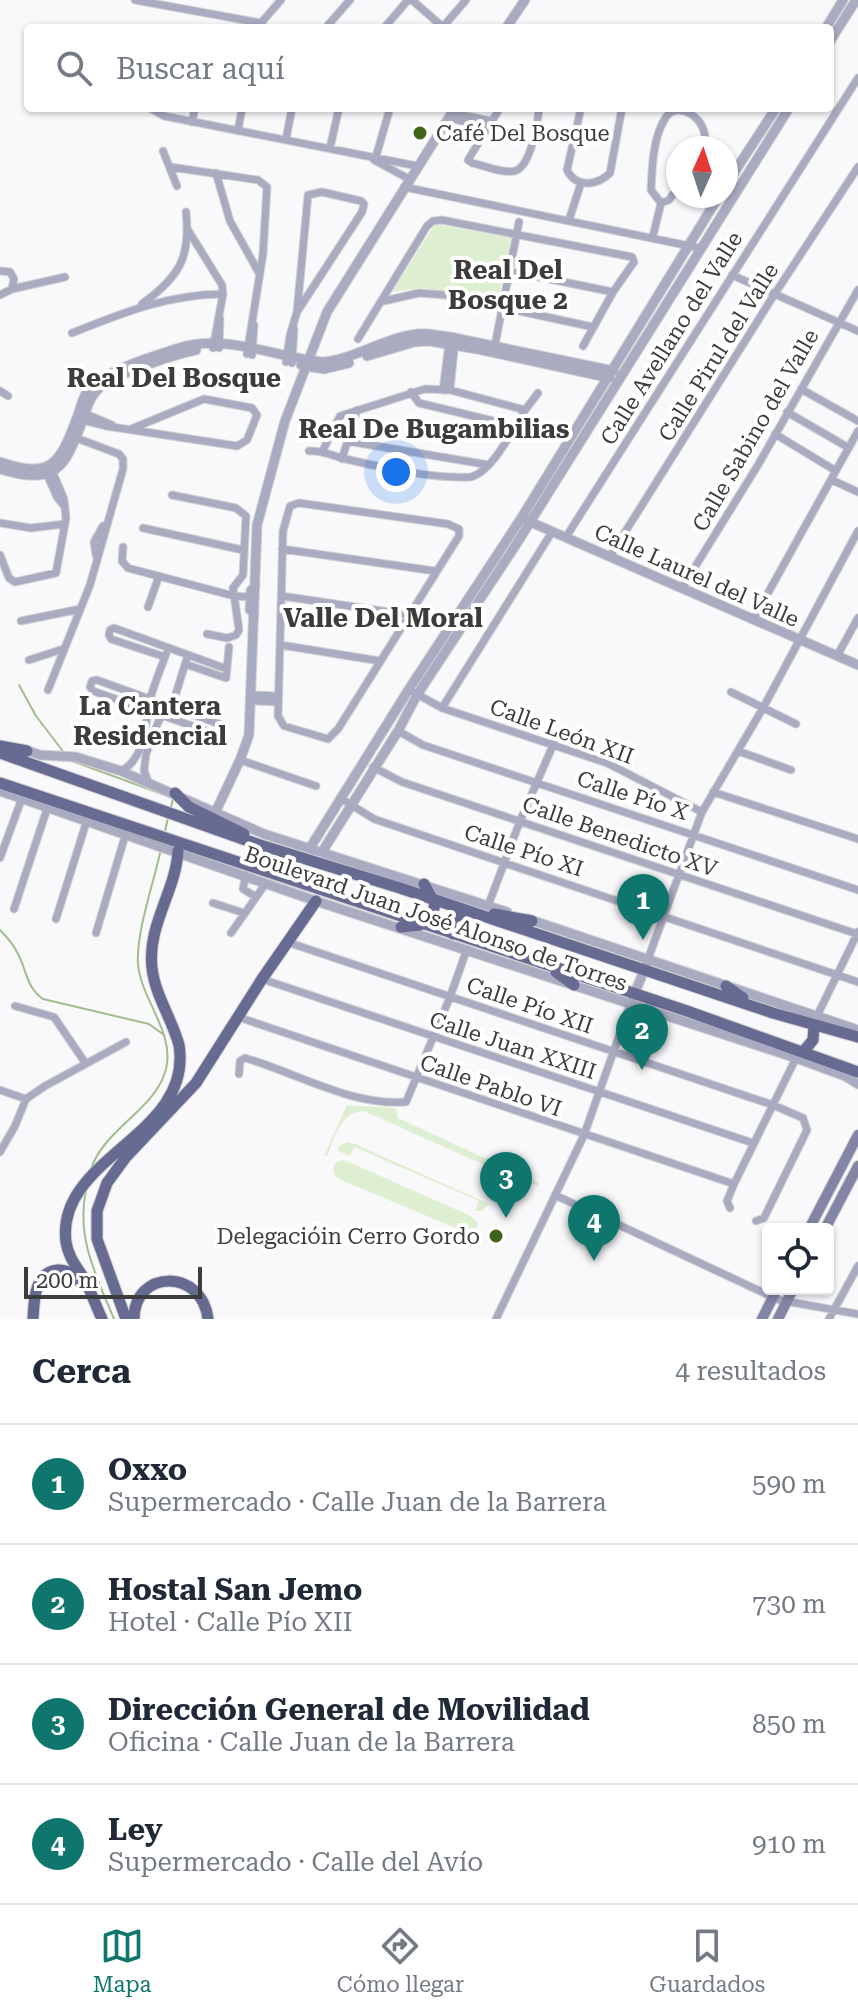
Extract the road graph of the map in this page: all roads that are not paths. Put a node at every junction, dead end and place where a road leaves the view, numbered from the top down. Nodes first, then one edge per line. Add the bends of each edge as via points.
1 (135, 0) edge
2 (281, 0) edge
3 (350, 0) edge
4 (410, 0) edge
5 (466, 0) edge
6 (525, 0) edge
7 (843, 0) edge
8 (856, 0) edge
9 (158, 3) edge
10 (253, 24) edge
11 (263, 24) edge
12 (329, 24) edge
13 (388, 24) edge
14 (438, 24) edge
15 (446, 24) edge
16 (512, 24) edge
17 (828, 24) edge
18 (834, 35) edge
19 (858, 78) edge
20 (157, 112) edge
21 (194, 112) edge
22 (241, 112) edge
23 (291, 112) edge
24 (338, 112) edge
25 (389, 112) edge
26 (497, 112) edge
27 (538, 112) edge
28 (580, 112) edge
29 (621, 112) edge
30 (671, 112) edge
31 (689, 112) edge
32 (773, 112) edge
33 (786, 112) edge
34 (452, 113) edge
35 (192, 122) junction
36 (489, 124) junction
37 (238, 131) junction
38 (706, 136) edge
39 (286, 139) junction
40 (330, 148) junction
41 (163, 151) dead end
42 (373, 158) junction
43 (417, 166) junction
44 (171, 167) junction
45 (738, 167) edge
46 (858, 167) edge
47 (216, 173) junction
48 (407, 183) junction
49 (581, 183) junction
50 (177, 186) dead end
51 (666, 201) edge
52 (661, 203) junction
53 (711, 208) edge
54 (186, 212) dead end
55 (571, 220) junction
56 (519, 222) dead end
57 (188, 230) junction
58 (517, 235) junction
59 (653, 236) junction
60 (688, 244) junction
61 (699, 248) junction
62 (0, 271) edge
63 (510, 271) junction
64 (260, 274) junction
65 (732, 275) junction
66 (65, 277) dead end
67 (12, 289) junction
68 (858, 290) edge
69 (613, 292) junction
70 (223, 294) junction
71 (0, 295) edge
72 (774, 295) junction
73 (383, 301) junction
74 (140, 306) junction
75 (501, 307) junction
76 (297, 312) junction
77 (838, 323) junction
78 (593, 327) junction
79 (858, 331) edge
80 (72, 333) dead end
81 (358, 339) dead end
82 (452, 341) junction
83 (216, 345) junction
84 (583, 346) dead end
85 (494, 349) junction
86 (250, 352) junction
87 (289, 360) junction
88 (306, 364) junction
89 (570, 366) junction
90 (590, 373) junction
91 (614, 375) junction
92 (801, 389) junction
93 (447, 390) junction
94 (599, 391) junction
95 (411, 392) junction
96 (538, 393) dead end
97 (357, 410) junction
98 (525, 410) junction
99 (787, 412) junction
100 (81, 416) junction
101 (858, 421) edge
102 (515, 426) junction
103 (131, 429) junction
104 (858, 431) edge
105 (775, 434) junction
106 (73, 437) junction
107 (347, 441) junction
108 (849, 448) junction
109 (323, 450) junction
110 (309, 451) dead end
111 (342, 459) junction
112 (0, 462) edge
113 (489, 465) junction
114 (0, 469) edge
115 (48, 470) junction
116 (836, 471) junction
117 (832, 480) junction
118 (858, 492) edge
119 (172, 495) dead end
120 (526, 519) junction
121 (0, 523) edge
122 (65, 524) junction
123 (143, 528) dead end
124 (858, 531) edge
125 (552, 532) junction
126 (566, 537) junction
127 (123, 547) dead end
128 (282, 549) junction
129 (243, 550) junction
130 (0, 555) edge
131 (610, 556) junction
132 (435, 571) junction
133 (159, 576) junction
134 (256, 585) junction
135 (682, 588) junction
136 (234, 596) junction
137 (282, 596) junction
138 (249, 597) junction
139 (148, 607) dead end
140 (80, 609) junction
141 (255, 615) junction
142 (409, 615) junction
143 (858, 618) edge
144 (753, 620) junction
145 (21, 621) dead end
146 (207, 634) dead end
147 (799, 639) junction
148 (281, 645) junction
149 (229, 647) dead end
150 (168, 648) junction
151 (63, 649) junction
152 (188, 655) junction
153 (837, 656) junction
154 (165, 657) junction
155 (29, 660) dead end
156 (380, 661) junction
157 (185, 664) junction
158 (858, 665) edge
159 (227, 669) junction
160 (48, 690) dead end
161 (413, 692) junction
162 (731, 692) dead end
163 (251, 698) junction
164 (150, 699) junction
165 (278, 699) junction
166 (172, 706) junction
167 (442, 708) junction
168 (763, 708) junction
169 (149, 710) junction
170 (162, 715) junction
171 (796, 724) dead end
172 (398, 731) junction
173 (554, 743) junction
174 (0, 744) edge
175 (27, 751) joint
176 (738, 751) junction
177 (0, 753) edge
178 (240, 760) junction
179 (373, 767) junction
180 (791, 770) dead end
181 (121, 771) junction
182 (148, 781) junction
183 (0, 783) edge
184 (537, 783) junction
185 (316, 786) dead end
186 (0, 791) edge
187 (713, 792) junction
188 (175, 793) junction
189 (22, 798) junction
190 (340, 798) junction
191 (48, 806) junction
192 (349, 806) junction
193 (702, 812) junction
194 (215, 813) junction
195 (87, 820) junction
196 (520, 821) junction
197 (126, 833) junction
198 (694, 833) junction
199 (154, 839) junction
200 (858, 839) edge
201 (257, 844) junction
202 (179, 848) junction
203 (310, 848) junction
204 (322, 852) junction
205 (0, 858) edge
206 (505, 862) junction
207 (246, 875) junction
208 (678, 875) junction
209 (266, 883) junction
210 (424, 884) junction
211 (858, 890) edge
212 (256, 897) junction
213 (433, 900) junction
214 (316, 901) junction
215 (213, 903) dead end
216 (488, 906) junction
217 (14, 909) dead end
218 (467, 911) junction
219 (244, 913) junction
220 (665, 916) junction
221 (56, 919) dead end
222 (532, 921) junction
223 (424, 924) junction
224 (401, 927) junction
225 (96, 933) dead end
226 (231, 933) dead end
227 (858, 933) edge
228 (453, 934) junction
229 (287, 942) junction
230 (467, 949) junction
231 (540, 962) junction
232 (511, 963) junction
233 (646, 964) junction
234 (836, 974) junction
235 (262, 979) junction
236 (858, 982) edge
237 (574, 985) junction
238 (726, 986) junction
239 (450, 997) junction
240 (633, 999) junction
241 (15, 1006) dead end
242 (757, 1007) junction
243 (238, 1017) junction
244 (816, 1021) junction
245 (858, 1030) edge
246 (858, 1037) edge
247 (433, 1038) junction
248 (126, 1042) dead end
249 (612, 1051) junction
250 (799, 1055) junction
251 (86, 1064) junction
252 (828, 1069) joint
253 (858, 1070) edge
254 (239, 1074) dead end
255 (416, 1079) junction
256 (858, 1083) edge
257 (0, 1090) edge
258 (598, 1092) junction
259 (26, 1099) junction
260 (773, 1105) junction
261 (584, 1135) junction
262 (858, 1135) edge
263 (753, 1143) junction
264 (0, 1152) edge
265 (858, 1166) edge
266 (734, 1184) junction
267 (555, 1195) junction
268 (730, 1208) dead end
269 (756, 1221) dead end
270 (812, 1223) edge
271 (828, 1223) edge
272 (857, 1271) edge
273 (762, 1287) edge
274 (774, 1295) edge
275 (778, 1295) edge
276 (790, 1295) edge
277 (787, 1302) junction
278 (96, 1305) junction
279 (833, 1310) junction
280 (858, 1314) edge
281 (33, 1319) edge
282 (102, 1319) edge
283 (126, 1319) edge
284 (134, 1319) edge
285 (208, 1319) edge
286 (496, 1319) edge
287 (762, 1319) edge
288 (778, 1319) edge
289 (829, 1319) edge

1 - 9 street
2 - 11 street
3 - 12 street
4 - 13 street
4 - 14 street
5 - 15 street
6 - 16 street
7 - 17 street
8 - 18 street
9 - 10 street
19 - 65 street, Calle Avellano del Valle
20 - 35 street
21 - 35 street
22 - 37 street
23 - 39 street
24 - 40 street
25 - 42 street
26 - 36 street
27 - 36 street via 523,166 510,171 468,161
28 - 49 street via 567,166 571,178
29 - 49 street via 610,173 597,182
30 - 52 street via 658,136 651,190
31 - 38 street
32 - 45 street
33 - 61 street
34 - 36 street
34 - 43 street
35 - 37 street
37 - 39 street
39 - 40 street
40 - 42 street
41 - 44 street
42 - 43 street
42 - 48 street
43 - 48 street
44 - 47 street
44 - 50 street
46 - 72 street, Calle Pirul del Valle
47 - 64 street via 225,209
47 - 64 street via 258,180 267,187
48 - 55 street
48 - 88 street via 327,312
49 - 55 street
51 - 52 street
52 - 59 street
53 - 60 street
54 - 57 street
55 - 59 street
56 - 58 street
57 - 70 street via 220,279
57 - 74 street via 178,271
58 - 63 street
58 - 69 street via 632,257 634,262
58 - 73 street via 433,221
59 - 60 street
60 - 61 street
60 - 91 street
61 - 91 street
62 - 67 street via 10,272
63 - 69 street
63 - 75 street
64 - 86 street
65 - 72 street
65 - 126 street, Calle Avellano del Valle
66 - 67 street
67 - 71 street
68 - 77 street, Calle Sabino del Valle
69 - 78 street
70 - 74 street via 186,295
70 - 83 street
72 - 77 street
72 - 131 street, Calle Pirul del Valle
73 - 75 street via 429,293
73 - 81 street
74 - 80 street
75 - 78 street
75 - 85 street
76 - 76 street via 308,195 322,192 361,201 362,212
76 - 87 street
77 - 79 street
77 - 92 street, Calle Sabino del Valle
78 - 84 street
82 - 85 street
82 - 88 street via 414,342 324,369
82 - 93 street
83 - 86 street
83 - 100 street via 179,348 110,375 87,392
85 - 89 street
86 - 87 street
87 - 88 street
88 - 134 street via 259,516
89 - 90 street
89 - 91 street
90 - 91 street
90 - 94 street
91 - 94 street
91 - 120 street
92 - 99 street, Calle Sabino del Valle
92 - 101 street
93 - 95 street
93 - 98 street
94 - 120 street
95 - 97 street
95 - 102 street via 419,403
96 - 98 street
97 - 107 street
97 - 109 street via 338,418
98 - 102 street
99 - 105 street, Calle Sabino del Valle
99 - 108 street
100 - 103 street
100 - 106 street
102 - 113 street
103 - 103 street via 237,446 247,440 257,415 249,407 204,399
104 - 108 street
105 - 116 street
105 - 135 street, Calle Sabino del Valle
106 - 115 street
106 - 140 street via 123,459
107 - 111 street
107 - 113 street
108 - 116 street
109 - 110 street
109 - 111 street
111 - 113 street via 465,478 481,474
112 - 115 street
114 - 115 street via 26,477
115 - 122 street via 65,507
116 - 117 street
117 - 118 street
117 - 144 street
119 - 129 street via 244,513
120 - 125 street, Calle Laurel del Valle
120 - 161 street
121 - 122 street via 31,528
122 - 130 street via 53,574 15,582
123 - 129 street
124 - 147 street
125 - 126 street, Calle Laurel del Valle
125 - 167 street
126 - 131 street, Calle Laurel del Valle
127 - 133 street via 124,566
128 - 132 street
128 - 132 street via 286,515 296,503 453,525 459,536
128 - 137 street
129 - 136 street via 243,575
131 - 135 street, Calle Laurel del Valle
132 - 142 street
133 - 136 street
133 - 139 street
134 - 138 street
134 - 141 street
135 - 144 street, Calle Laurel del Valle
136 - 138 street
136 - 146 street via 236,635
137 - 142 street
137 - 148 street
138 - 141 street via 249,610
140 - 145 street
140 - 151 street
141 - 163 street
142 - 156 street
143 - 153 street
144 - 147 street, Calle Laurel del Valle
147 - 153 street, Calle Laurel del Valle
147 - 168 street
148 - 156 street
148 - 165 street
149 - 159 street
150 - 152 street
150 - 154 street
150 - 154 street via 110,630 111,639
151 - 155 street
151 - 160 street
152 - 157 street
152 - 159 street
153 - 158 street, Calle Laurel del Valle
154 - 164 street
156 - 165 street via 331,738 284,726
157 - 159 street via 222,678
157 - 166 street
161 - 167 street, Calle León XII
161 - 172 street
161 - 190 street
162 - 168 street
163 - 165 street
163 - 178 street via 249,735
164 - 166 street
164 - 169 street
164 - 169 street via 97,680 90,687
166 - 170 street
166 - 170 street via 222,725 222,733
167 - 173 street, Calle León XII
168 - 171 street
168 - 176 street
169 - 170 street
169 - 181 street via 136,757
170 - 182 street via 145,761
172 - 179 street
172 - 184 street, Calle Pío X via 423,745
173 - 184 street
173 - 193 street, Calle León XII via 618,768
174 - 175 main road
175 - 181 street, Boulevard Juan José Alonso de Torres
176 - 180 street
176 - 187 street
177 - 201 main road, Boulevard Juan José Alonso de Torres
178 - 185 street
178 - 194 street
179 - 192 street
179 - 196 street, Calle Benedicto XV via 394,779
181 - 182 street, Boulevard Juan José Alonso de Torres
182 - 188 street, Boulevard Juan José Alonso de Torres
183 - 199 main road, Boulevard Juan José Alonso de Torres
184 - 196 street
184 - 198 street, Calle Pío X
186 - 189 street, Boulevard Juan José Alonso de Torres
187 - 193 street
187 - 200 street
188 - 194 street, Boulevard Juan José Alonso de Torres
188 - 201 main road via 189,807 236,828
189 - 191 street, Boulevard Juan José Alonso de Torres
189 - 205 street
190 - 192 street, Calle Pío XI
190 - 203 street
191 - 195 street, Boulevard Juan José Alonso de Torres
191 - 217 street
192 - 204 street
192 - 206 street, Calle Pío XI
193 - 198 street
194 - 203 street, Boulevard Juan José Alonso de Torres
195 - 197 street, Boulevard Juan José Alonso de Torres
195 - 221 street
196 - 206 street
196 - 208 street, Calle Benedicto XV
197 - 199 street, Boulevard Juan José Alonso de Torres
197 - 225 street
198 - 208 street
198 - 211 street, Calle Pío X
199 - 202 main road, Boulevard Juan José Alonso de Torres
201 - 213 main road, Boulevard Juan José Alonso de Torres
202 - 207 street, Boulevard Juan José Alonso de Torres
202 - 223 main road, Boulevard Juan José Alonso de Torres
202 - 278 main road via 151,955 154,981 179,1045 180,1070 169,1101 89,1180 67,1220 67,1247
203 - 204 street, Boulevard Juan José Alonso de Torres
204 - 210 street, Boulevard Juan José Alonso de Torres
206 - 216 street
206 - 220 street, Calle Pío XI
207 - 209 street, Boulevard Juan José Alonso de Torres
207 - 212 street via 243,889
208 - 220 street
208 - 227 street, Calle Benedicto XV
209 - 212 street
209 - 214 street, Boulevard Juan José Alonso de Torres
210 - 213 main road
210 - 216 street, Boulevard Juan José Alonso de Torres
212 - 219 street
213 - 218 main road, Boulevard Juan José Alonso de Torres
213 - 223 main road via 435,910
214 - 224 street, Boulevard Juan José Alonso de Torres
214 - 229 main road
215 - 219 street
216 - 222 street, Boulevard Juan José Alonso de Torres
218 - 222 main road
218 - 228 main road via 453,918
218 - 233 main road, Boulevard Juan José Alonso de Torres
219 - 226 street
220 - 233 street
220 - 234 street, Calle Pío XI
222 - 233 street, Boulevard Juan José Alonso de Torres
223 - 224 main road
223 - 228 main road, Boulevard Juan José Alonso de Torres
224 - 230 street, Boulevard Juan José Alonso de Torres
227 - 234 street
228 - 231 main road, Boulevard Juan José Alonso de Torres
229 - 235 main road
229 - 239 street, Calle Pío XII
230 - 232 street, Boulevard Juan José Alonso de Torres
230 - 239 street
231 - 232 main road
231 - 237 main road
231 - 240 main road, Boulevard Juan José Alonso de Torres
232 - 237 street, Boulevard Juan José Alonso de Torres
233 - 238 street, Boulevard Juan José Alonso de Torres
233 - 240 street
233 - 242 main road, Boulevard Juan José Alonso de Torres
234 - 236 street, Calle Pío XI
234 - 244 street
235 - 243 main road
235 - 247 street, Calle Juan XXIII
237 - 240 street, Boulevard Juan José Alonso de Torres
238 - 242 main road
238 - 244 street, Boulevard Juan José Alonso de Torres
239 - 247 street
239 - 249 street, Calle Pío XII
240 - 249 street
240 - 250 main road, Boulevard Juan José Alonso de Torres
241 - 251 street via 54,1017
242 - 244 main road, Boulevard Juan José Alonso de Torres
243 - 255 street, Calle Pablo VI
243 - 283 main road via 196,1083 120,1164 101,1195 97,1239
244 - 245 street, Boulevard Juan José Alonso de Torres
244 - 246 main road, Boulevard Juan José Alonso de Torres
244 - 250 main road via 813,1040
247 - 255 street
247 - 258 street, Calle Juan XXIII
248 - 251 street
249 - 258 street
249 - 260 street, Calle Pío XII
250 - 252 main road
250 - 253 main road, Boulevard Juan José Alonso de Torres
250 - 260 street
251 - 259 street
252 - 256 street
253 - 256 main road
254 - 255 street via 240,1061 246,1059 350,1094 399,1103 406,1102
255 - 261 street, Calle Pablo VI
257 - 259 street
258 - 261 street
258 - 263 street, Calle Juan XXIII
259 - 264 street
260 - 263 street
260 - 269 street, Calle Pío XII via 806,1120 807,1130 764,1218
261 - 266 street, Calle Pablo VI
261 - 267 street
262 - 270 main road
263 - 266 street
265 - 271 main road
266 - 268 street via 727,1201
267 - 273 street
267 - 286 street
272 - 279 street
274 - 287 main road
275 - 277 street
276 - 277 main road
277 - 279 street
277 - 288 main road
278 - 281 main road via 74,1275 54,1271 38,1284
278 - 282 main road
279 - 280 street
279 - 289 street
284 - 285 main road via 146,1290 170,1281 197,1292

